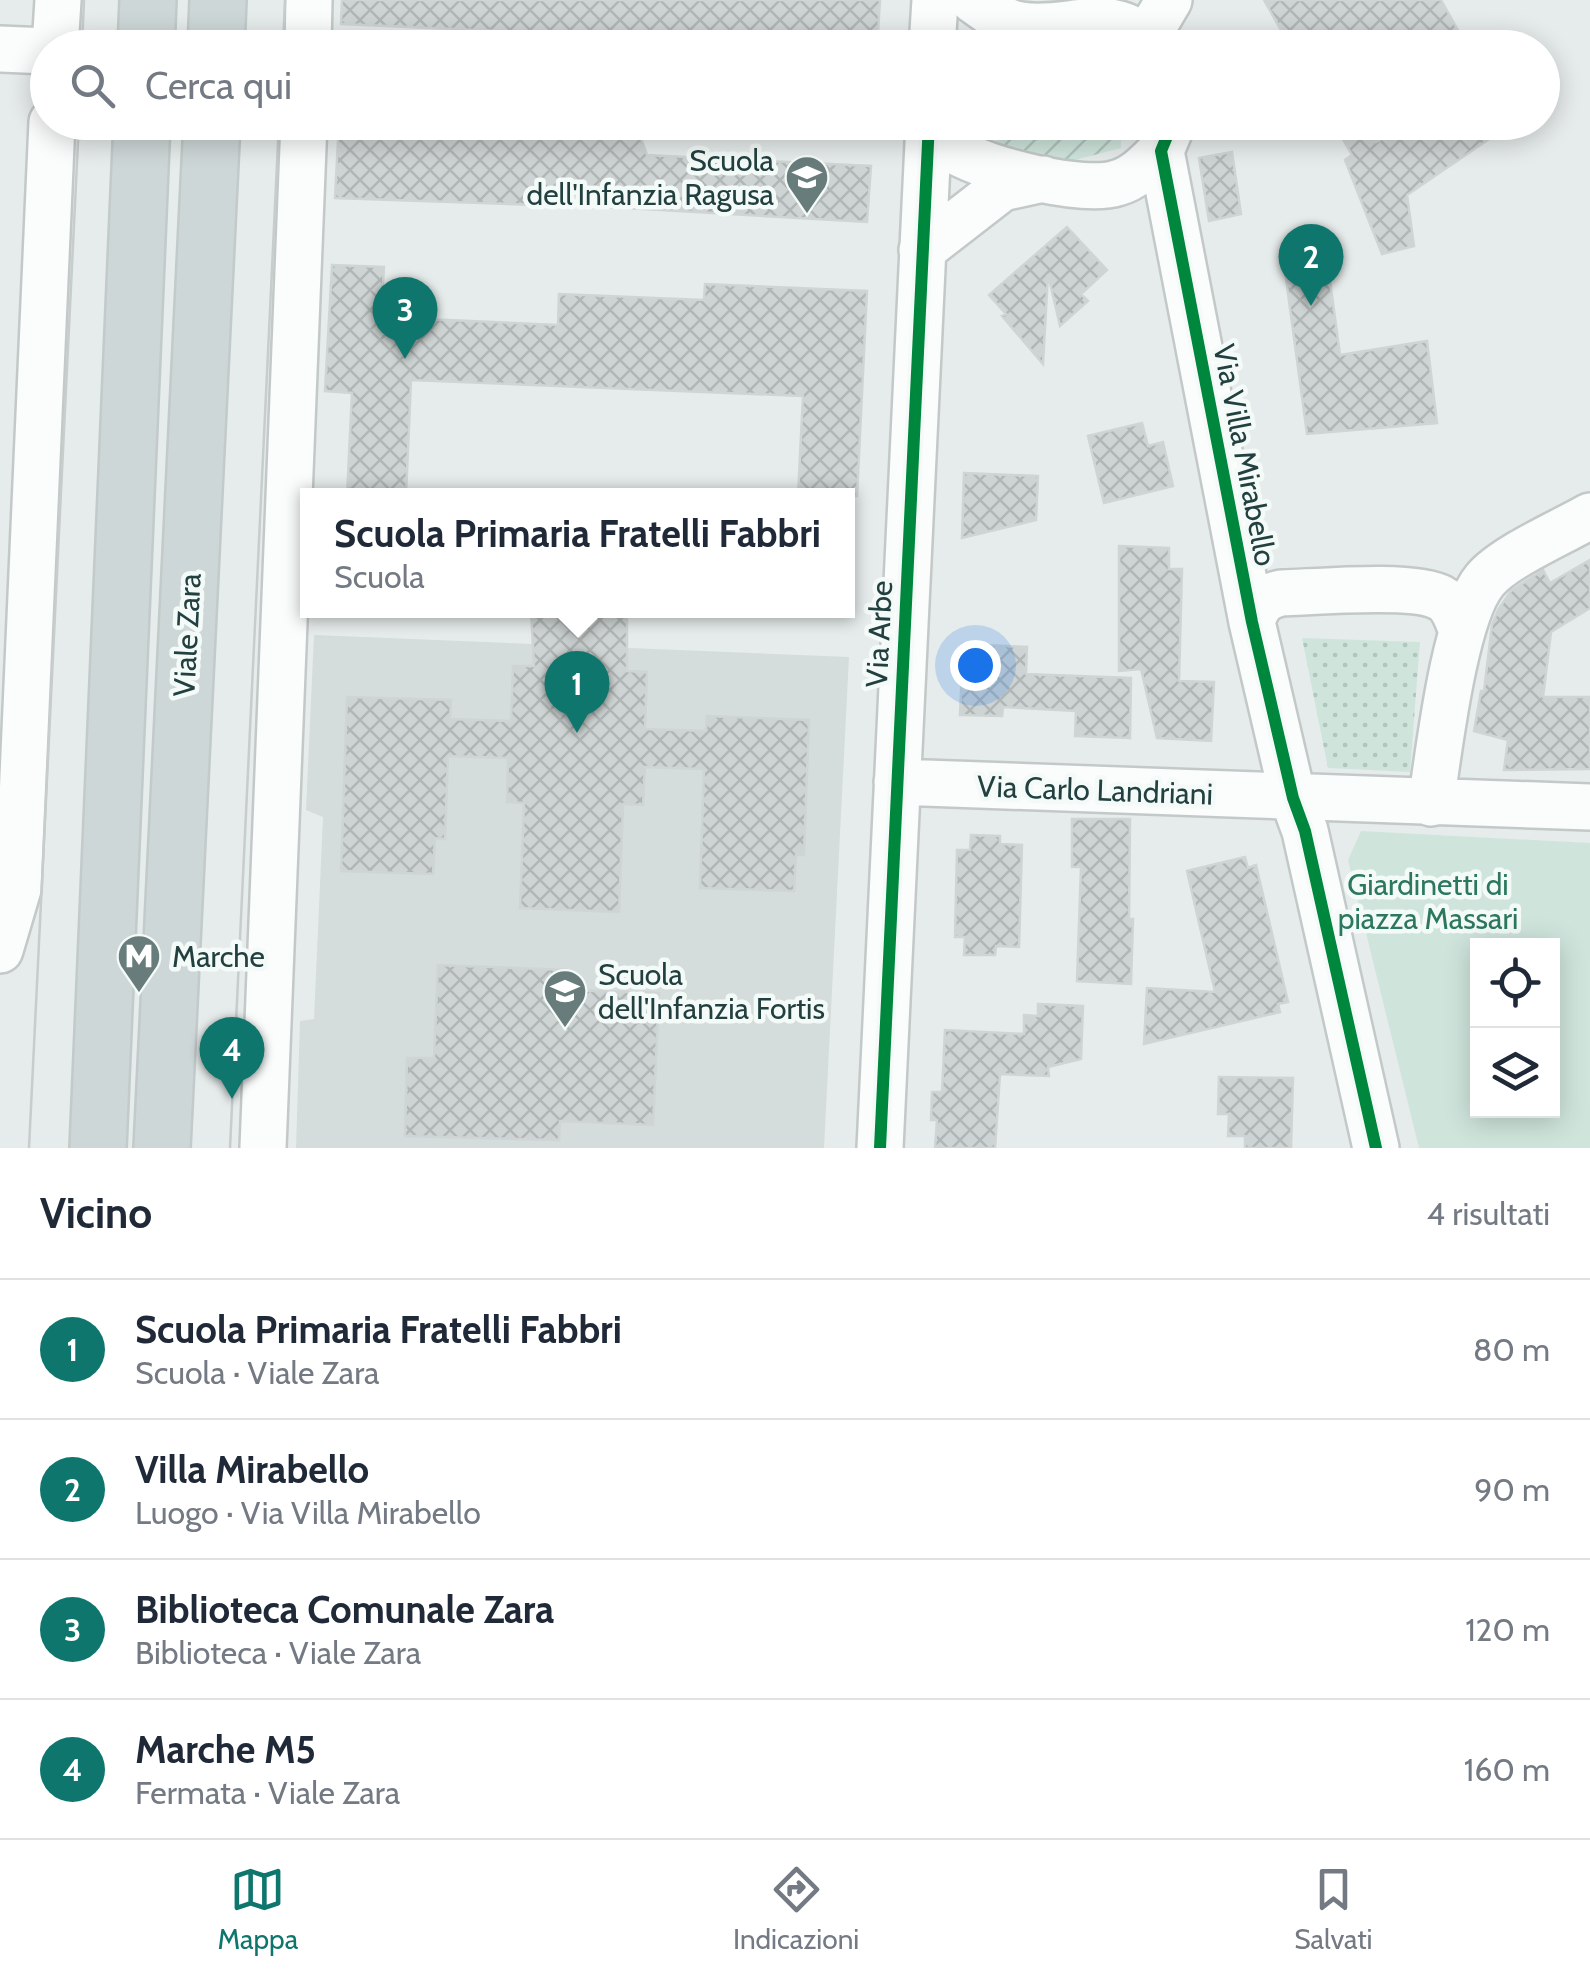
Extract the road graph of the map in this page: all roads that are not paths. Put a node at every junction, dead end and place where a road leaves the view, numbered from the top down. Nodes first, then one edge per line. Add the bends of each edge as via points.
1 (58, 0) edge
2 (148, 0) edge
3 (218, 0) edge
4 (309, 0) edge
5 (935, 0) edge
6 (973, 0) edge
7 (1169, 0) edge
8 (1045, 27) junction
9 (56, 30) edge
10 (147, 30) edge
11 (217, 30) edge
12 (308, 30) edge
13 (933, 30) edge
14 (1039, 30) edge
15 (1136, 30) edge
16 (1156, 30) edge
17 (0, 49) edge
18 (30, 50) edge
19 (51, 140) edge
20 (141, 140) edge
21 (211, 140) edge
22 (303, 140) edge
23 (928, 140) edge
24 (945, 140) edge
25 (1165, 140) edge
26 (1168, 140) edge
27 (1044, 180) junction
28 (922, 250) junction
29 (1590, 516) edge
30 (1252, 622) junction
31 (1462, 631) junction
32 (897, 782) junction
33 (1294, 798) junction
34 (1430, 804) junction
35 (1590, 807) edge
36 (0, 950) edge
37 (98, 1148) edge
38 (162, 1148) edge
39 (263, 1148) edge
40 (880, 1148) edge
41 (1376, 1148) edge

1 - 9 street
2 - 10 main road
3 - 11 main road
4 - 12 street
5 - 13 street
6 - 8 street via 1003,21
7 - 16 street
8 - 14 street
8 - 15 street via 1107,20
17 - 18 street
19 - 36 street via 18,889
20 - 37 main road
21 - 38 main road, Viale Zara
22 - 39 street
23 - 28 street, Via Arbe
24 - 27 street, Via Arbe via 958,153
25 - 27 street, Via Arbe via 1142,170 1119,183 1097,188
26 - 30 street, Via Villa Mirabello
27 - 28 street, Via Arbe via 1002,188
28 - 32 street, Via Arbe
29 - 31 street via 1486,578
30 - 31 street via 1256,608 1282,592 1414,591 1448,603
30 - 33 street, Via Villa Mirabello
31 - 34 street
32 - 33 street, Via Carlo Landriani
32 - 40 street, Via Arbe
33 - 34 street, Via Carlo Landriani
33 - 41 street, Via Villa Mirabello
34 - 35 street, Via Carlo Landriani

